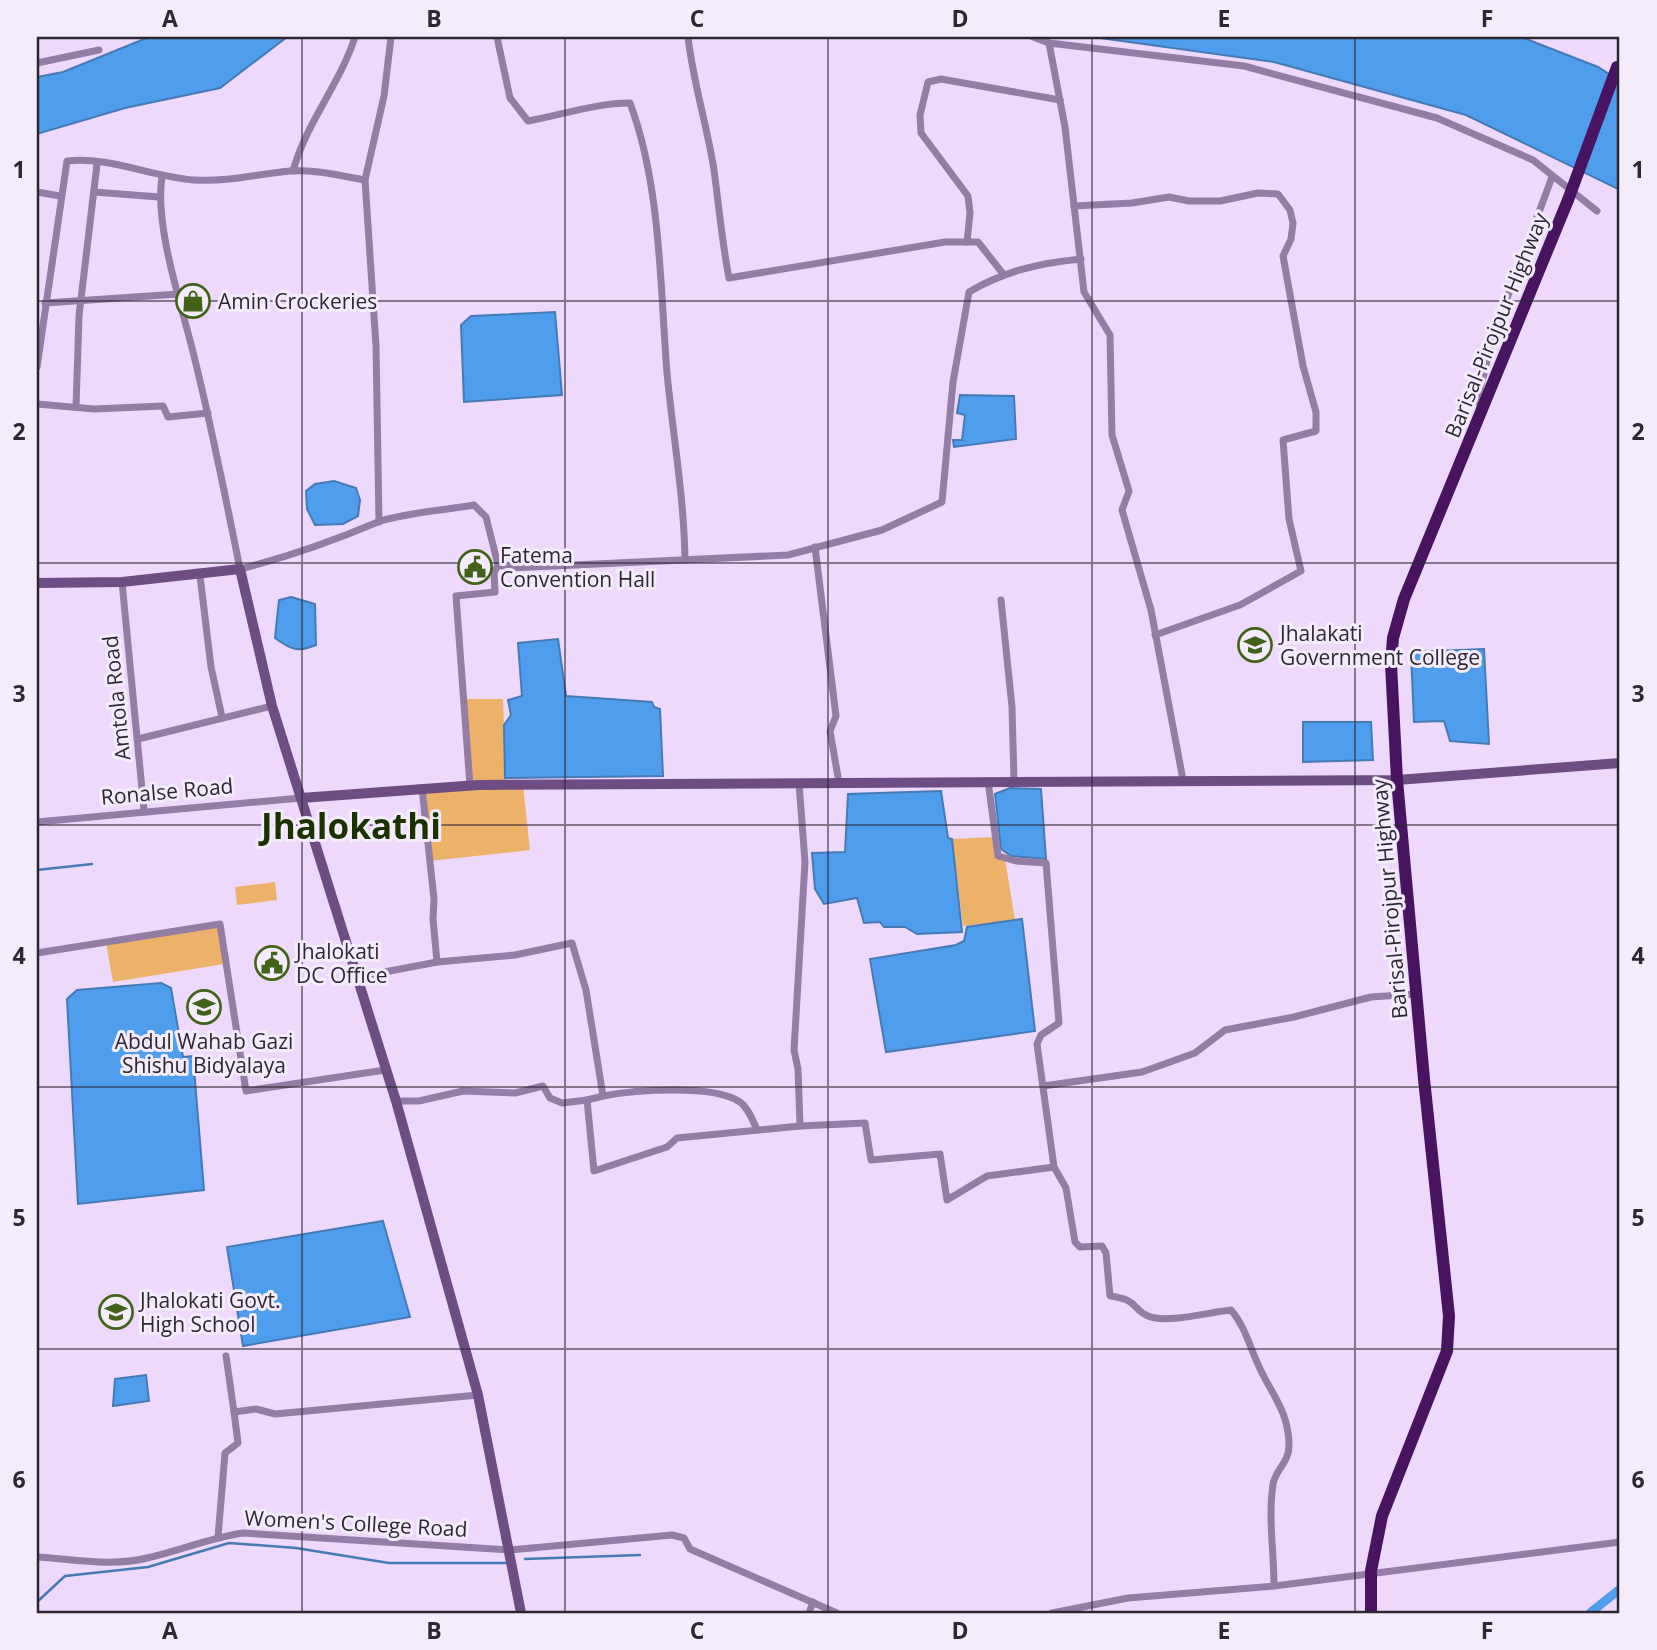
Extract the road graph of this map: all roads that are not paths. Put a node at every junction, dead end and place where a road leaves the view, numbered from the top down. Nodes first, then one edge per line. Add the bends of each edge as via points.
1 (355, 37) edge
2 (391, 37) edge
3 (497, 37) edge
4 (688, 37) edge
5 (1033, 37) edge
6 (1049, 43) junction
7 (99, 50) dead end
8 (1619, 61) edge
9 (37, 63) edge
10 (1060, 100) junction
11 (97, 164) junction
12 (293, 171) junction
13 (162, 177) junction
14 (1552, 177) junction
15 (365, 180) junction
16 (94, 191) junction
17 (37, 192) edge
18 (60, 196) junction
19 (159, 197) junction
20 (1074, 206) junction
21 (1597, 211) dead end
22 (967, 242) junction
23 (1081, 259) junction
24 (1004, 275) junction
25 (179, 294) junction
26 (81, 303) junction
27 (42, 306) edge
28 (37, 361) edge
29 (37, 367) edge
30 (37, 404) edge
31 (76, 407) junction
32 (208, 413) junction
33 (1480, 417) junction
34 (379, 522) junction
35 (815, 547) junction
36 (685, 559) junction
37 (498, 565) junction
38 (240, 569) junction
39 (200, 576) junction
40 (122, 582) junction
41 (37, 583) edge
42 (1001, 600) dead end
43 (1155, 635) junction
44 (272, 706) junction
45 (222, 717) junction
46 (138, 739) junction
47 (1620, 763) edge
48 (1183, 780) junction
49 (1397, 780) junction
50 (988, 781) junction
51 (1014, 781) junction
52 (799, 783) junction
53 (839, 783) junction
54 (470, 786) junction
55 (422, 788) junction
56 (301, 798) junction
57 (144, 810) junction
58 (37, 822) edge
59 (37, 953) edge
60 (437, 962) junction
61 (358, 977) junction
62 (1416, 994) junction
63 (385, 1070) junction
64 (1043, 1086) junction
65 (603, 1096) junction
66 (587, 1100) junction
67 (396, 1101) junction
68 (800, 1126) junction
69 (757, 1130) junction
70 (1054, 1167) junction
71 (226, 1356) dead end
72 (478, 1395) junction
73 (234, 1412) junction
74 (218, 1537) junction
75 (1620, 1542) edge
76 (510, 1550) junction
77 (37, 1557) edge
78 (1371, 1572) junction
79 (1274, 1586) junction
80 (813, 1602) junction
81 (521, 1613) edge
82 (809, 1613) edge
83 (837, 1613) edge
84 (1052, 1613) edge
85 (1371, 1613) edge

1 - 12 street via 346,65 303,138
2 - 15 street via 384,96
3 - 36 street via 510,98 528,121 630,103 640,128 684,496
4 - 22 street via 729,278
5 - 6 street
6 - 10 street
6 - 14 street via 1244,66 1328,88 1437,118 1533,160
7 - 9 street
8 - 33 highway, Barisal-Pirojpur Highway, bridge
10 - 20 street
10 - 22 street via 941,79 928,82 921,133 968,196
11 - 13 street via 139,168
11 - 16 street
11 - 18 street via 67,161
12 - 13 street via 236,181
12 - 15 street
13 - 19 street
14 - 21 street
14 - 33 street via 1493,336 1479,394
15 - 34 street via 376,346
16 - 19 street
16 - 26 street
17 - 18 street
18 - 27 street
19 - 25 street
20 - 23 street
20 - 43 street via 1169,197 1220,201 1278,194 1293,223 1292,239 1283,256 1316,412 1316,431 1283,440 1289,519 1301,571 1240,605
22 - 24 street via 978,242
23 - 24 street via 1040,263
23 - 43 street via 1084,292 1110,335 1112,435 1129,491 1122,510
24 - 35 street via 969,292 961,320 943,502 882,530
25 - 26 street
25 - 32 street
26 - 27 street
26 - 31 street
27 - 28 street
28 - 29 street
30 - 31 street
31 - 32 street via 163,406 167,417
32 - 38 street
33 - 49 highway, Barisal-Pirojpur Highway via 1393,638
34 - 37 street via 474,505 486,516
34 - 38 street via 321,547
35 - 36 street via 788,555
35 - 53 street via 836,716 830,731
36 - 37 street
37 - 54 street via 495,592 456,596
38 - 39 main road
38 - 44 main road
39 - 40 main road
39 - 45 street
40 - 41 main road
40 - 46 street, Amtola Road
42 - 51 street
43 - 48 street
44 - 45 street
44 - 56 main road
45 - 46 street
46 - 57 street, Amtola Road
47 - 49 main road
48 - 49 main road
48 - 51 main road
49 - 62 highway, Barisal-Pirojpur Highway
50 - 51 main road
50 - 53 main road
50 - 64 street via 998,856 1046,863 1059,1023 1041,1035 1037,1044
52 - 53 main road
52 - 54 main road
52 - 68 street via 805,862 794,1050
54 - 55 main road
55 - 56 main road
55 - 60 street
56 - 57 street, Ronalse Road
56 - 61 main road
57 - 58 street, Ronalse Road
59 - 63 street via 220,924 246,1091
60 - 61 street
60 - 65 street via 515,955 572,943 586,990
61 - 63 main road
62 - 64 street via 1371,997 1225,1030 1195,1053 1142,1072
62 - 78 highway, Barisal-Pirojpur Highway via 1447,1281 1447,1351 1382,1516
63 - 67 main road
64 - 70 street
65 - 66 street
65 - 69 street via 659,1090 722,1097 739,1102
66 - 67 street via 562,1103 550,1098 543,1086 515,1093 463,1091
66 - 69 street via 594,1171 667,1147 677,1138
67 - 72 main road
68 - 69 street
68 - 70 street via 865,1122 871,1160 940,1154 947,1200 987,1176
70 - 79 street via 1066,1188 1075,1242 1080,1247 1102,1246 1106,1253 1110,1296 1130,1299 1146,1316 1163,1319 1231,1310 1238,1318 1280,1402 1287,1429 1289,1448 1283,1468 1273,1480 1270,1511
71 - 73 street
72 - 73 street via 275,1414 256,1409
72 - 76 main road
73 - 74 street via 238,1443 225,1453
74 - 76 street, Women's College Road via 243,1533
74 - 77 street, Women's College Road via 144,1559
75 - 78 street
76 - 80 street, Women's College Road via 672,1535 684,1538 690,1549
76 - 81 main road
78 - 79 street
78 - 85 highway, Barisal-Pirojpur Highway
79 - 84 street via 1128,1598
80 - 82 street
80 - 83 street, Women's College Road

